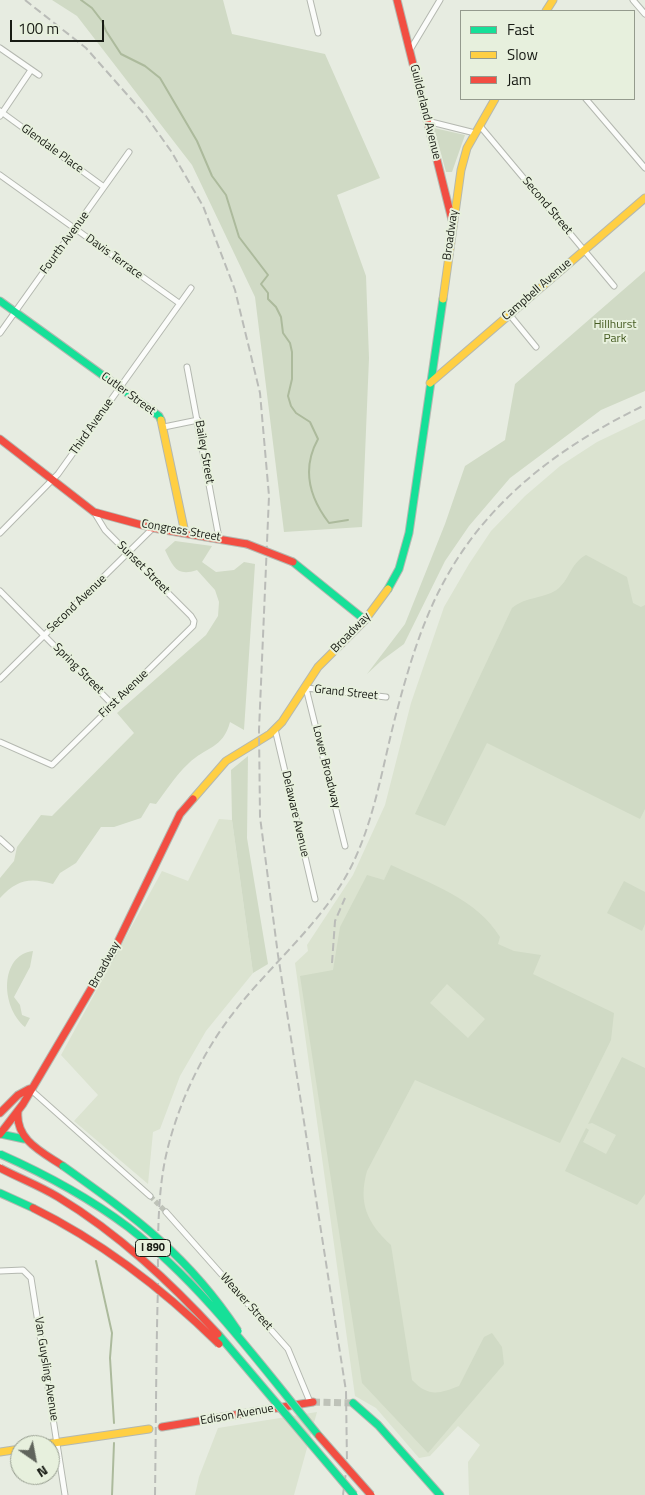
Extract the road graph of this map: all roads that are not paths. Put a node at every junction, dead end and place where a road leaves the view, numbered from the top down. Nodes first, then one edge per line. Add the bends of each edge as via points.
1 (310, 0) edge
2 (397, 0) edge
3 (440, 0) edge
4 (633, 0) edge
5 (645, 14) edge
6 (318, 33) dead end
7 (0, 48) edge
8 (410, 51) junction
9 (31, 70) junction
10 (39, 75) dead end
11 (494, 100) edge
12 (587, 100) edge
13 (1, 113) edge
14 (427, 122) junction
15 (477, 129) junction
16 (129, 152) dead end
17 (645, 168) edge
18 (0, 175) edge
19 (104, 187) junction
20 (645, 198) edge
21 (453, 223) junction
22 (76, 229) junction
23 (584, 250) junction
24 (614, 286) dead end
25 (191, 288) dead end
26 (0, 301) edge
27 (179, 303) junction
28 (15, 312) junction
29 (509, 314) junction
30 (0, 334) edge
31 (536, 347) dead end
32 (188, 367) dead end
33 (430, 384) junction
34 (120, 388) junction
35 (198, 420) junction
36 (164, 427) junction
37 (0, 439) edge
38 (54, 479) junction
39 (94, 512) junction
40 (153, 528) junction
41 (0, 533) edge
42 (186, 533) junction
43 (219, 538) junction
44 (128, 553) junction
45 (0, 591) edge
46 (365, 620) junction
47 (194, 621) joint
48 (44, 635) junction
49 (0, 679) edge
50 (306, 688) junction
51 (386, 697) dead end
52 (113, 705) junction
53 (275, 729) junction
54 (0, 742) edge
55 (0, 839) edge
56 (345, 846) dead end
57 (11, 849) dead end
58 (315, 899) dead end
59 (30, 1089) junction
60 (18, 1111) junction
61 (0, 1113) edge
62 (0, 1134) edge
63 (30, 1143) junction
64 (0, 1154) edge
65 (0, 1168) edge
66 (0, 1193) edge
67 (150, 1196) tunnel mouth
68 (166, 1212) tunnel mouth
69 (0, 1272) edge
70 (273, 1380) junction
71 (264, 1388) junction
72 (311, 1402) joint
73 (353, 1403) tunnel mouth
74 (162, 1427) dead end
75 (149, 1429) dead end
76 (56, 1435) edge
77 (60, 1442) edge
78 (60, 1462) edge
79 (65, 1495) edge
80 (354, 1495) edge
81 (371, 1495) edge
82 (439, 1495) edge

1 - 6 street
2 - 8 main road, Guilderland Avenue
3 - 8 street
4 - 5 street
7 - 9 street
8 - 14 main road, Guilderland Avenue
9 - 10 street
9 - 13 street
11 - 15 main road, Broadway
12 - 17 street
13 - 19 street, Glendale Place
14 - 15 street
14 - 21 main road, Guilderland Avenue
15 - 21 main road, Broadway via 463,160
15 - 23 street, Second Street
16 - 19 street, Fourth Avenue
18 - 22 street, Davis Terrace
19 - 22 street, Fourth Avenue
20 - 23 main road, Campbell Avenue
21 - 33 main road, Broadway
22 - 27 street, Davis Terrace
22 - 28 street, Fourth Avenue
23 - 24 street, Second Street
23 - 29 main road, Campbell Avenue
25 - 27 street, Third Avenue
26 - 28 main road, Cutler Street
27 - 34 street, Third Avenue
28 - 30 street, Fourth Avenue
28 - 34 main road, Cutler Street
29 - 31 street
29 - 33 main road, Campbell Avenue
32 - 35 street, Bailey Street
33 - 46 main road, Broadway via 409,533 393,581
34 - 36 main road, Cutler Street via 158,416
34 - 38 street, Third Avenue
35 - 36 street
35 - 43 street, Bailey Street
36 - 42 main road, Cutler Street
37 - 38 main road, Congress Street
38 - 39 main road, Congress Street
38 - 41 street, Third Avenue
39 - 40 main road, Congress Street
39 - 44 street, Sunset Street via 105,530
40 - 42 main road, Congress Street
40 - 44 street, Second Avenue
42 - 43 main road, Congress Street
43 - 46 main road, Congress Street, bridge via 247,544 293,562
44 - 47 street, Sunset Street
44 - 48 street, Second Avenue
45 - 48 street, Spring Street
46 - 50 main road, Broadway via 318,667
47 - 52 street, First Avenue via 193,626
48 - 49 street, Second Avenue
48 - 52 street, Spring Street
50 - 51 street, Grand Street
50 - 53 main road, Broadway
50 - 56 street, Lower Broadway
52 - 54 street, First Avenue via 52,765
53 - 58 street, Delaware Avenue
53 - 59 main road, Broadway via 226,761 183,811 114,950
55 - 57 street
59 - 60 main road, Broadway
59 - 61 main road, Broadway via 18,1095
59 - 67 street
60 - 62 main road, Broadway
60 - 63 main road via 17,1128
62 - 63 main road
63 - 70 main road, bridge via 145,1227 186,1263
64 - 70 main road, I 890, bridge via 72,1190 145,1241 190,1284
65 - 71 main road, I 890, bridge via 52,1192 142,1255 192,1305
66 - 71 main road, bridge via 101,1244 147,1277
68 - 72 street, Weaver Street via 288,1349
69 - 76 street, Van Guysling Avenue via 23,1270 31,1278
70 - 81 main road, I 890, bridge
71 - 80 main road, I 890, bridge
72 - 74 main road, Edison Avenue
73 - 82 main road via 378,1425
75 - 77 main road
78 - 79 street, Van Guysling Avenue

